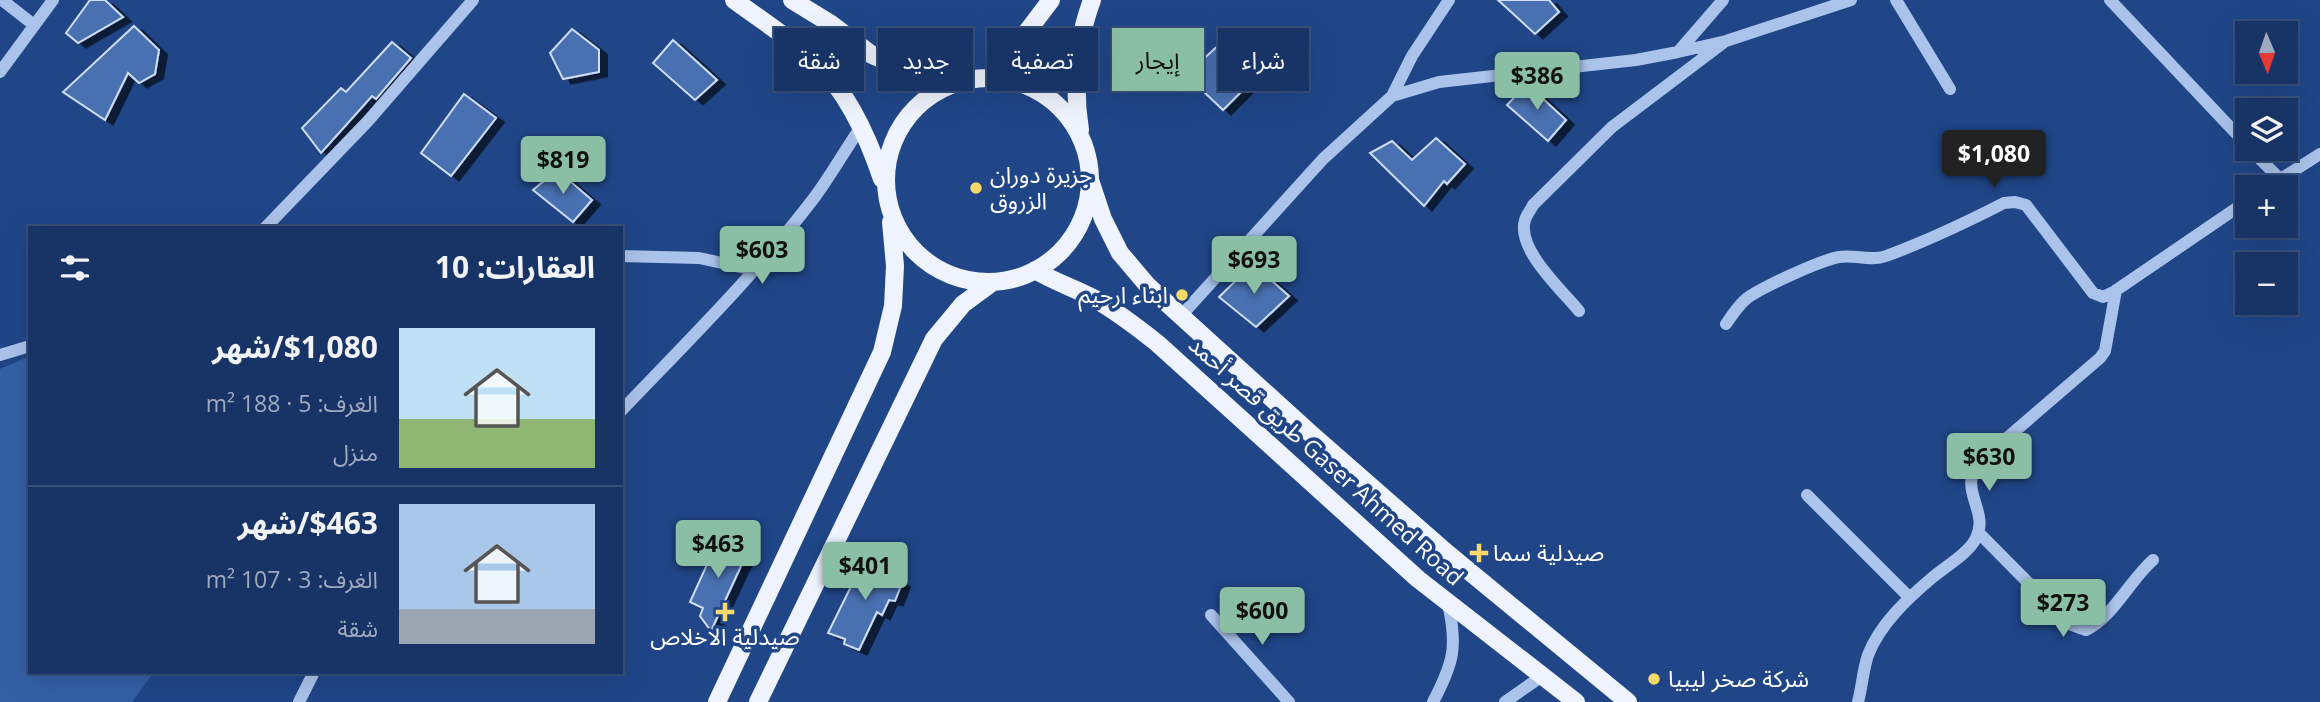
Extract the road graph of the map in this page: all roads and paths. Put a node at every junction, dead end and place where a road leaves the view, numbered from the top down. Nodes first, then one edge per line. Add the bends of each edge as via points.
1 (2, 0) edge
2 (53, 0) edge
3 (473, 0) edge
4 (734, 0) edge
5 (792, 0) edge
6 (1051, 0) edge
7 (1092, 0) edge
8 (1449, 0) edge
9 (1723, 0) edge
10 (1851, 0) edge
11 (1896, 0) edge
12 (2110, 0) edge
13 (34, 25) junction
14 (1030, 28) edge
15 (1726, 41) junction
16 (1678, 52) junction
17 (878, 58) edge
18 (0, 72) edge
19 (1950, 89) dead end
20 (940, 91) edge
21 (1036, 91) edge
22 (1392, 96) junction
23 (861, 127) junction
24 (2235, 133) edge
25 (1081, 137) junction
26 (2320, 154) edge
27 (2263, 161) edge
28 (2276, 175) edge
29 (2286, 175) edge
30 (1090, 180) junction
31 (886, 190) junction
32 (2235, 209) edge
33 (890, 212) junction
34 (267, 226) edge
35 (623, 256) edge
36 (754, 270) junction
37 (1035, 271) junction
38 (993, 282) junction
39 (2116, 290) junction
40 (1579, 310) dead end
41 (1180, 317) junction
42 (1726, 324) dead end
43 (28, 347) edge
44 (0, 355) edge
45 (623, 409) edge
46 (1807, 495) dead end
47 (1979, 533) junction
48 (2153, 560) dead end
49 (1909, 597) junction
50 (1448, 604) junction
51 (1211, 615) dead end
52 (313, 674) edge
53 (1542, 676) junction
54 (1554, 695) edge
55 (299, 702) edge
56 (717, 702) edge
57 (758, 702) edge
58 (1289, 702) edge
59 (1433, 702) edge
60 (1506, 702) edge
61 (1576, 702) edge
62 (1628, 702) edge
63 (1858, 702) edge

1 - 13 street
2 - 13 street
3 - 34 street via 368,121
4 - 23 main road via 816,63
5 - 17 main road
6 - 14 main road
7 - 25 main road via 1076,65
8 - 22 street
9 - 16 street
10 - 15 street
11 - 19 street
12 - 24 street
13 - 18 street
15 - 16 street
15 - 40 street via 1612,127 1533,205 1524,220 1529,251
16 - 22 street via 1439,82
20 - 31 main road via 919,104 899,129 888,158
21 - 25 main road via 1065,114
22 - 41 street via 1323,159
23 - 31 main road
23 - 36 street via 815,197
25 - 30 main road
26 - 29 street
27 - 28 street
30 - 37 main road via 1081,223 1054,258
30 - 41 main road, طريق قصر أحمد Gaser Ahmed Road via 1120,253
31 - 33 main road
32 - 39 street
33 - 38 main road via 912,250 929,264 970,281
33 - 56 main road via 893,306 882,352
35 - 36 street via 699,258
36 - 45 street
37 - 38 main road
37 - 50 main road, طريق قصر أحمد Gaser Ahmed Road via 1092,297 1157,343
38 - 57 main road via 962,304 934,339
39 - 42 street via 2103,297 2093,293 2026,205 2015,202 1884,257 1846,257 1760,289
39 - 47 street via 2100,358 1972,471
41 - 62 main road, طريق قصر أحمد Gaser Ahmed Road via 1447,553
43 - 44 street
46 - 49 street
47 - 48 street via 2064,618 2086,630
47 - 49 street
49 - 63 street via 1876,638
50 - 53 main road, طريق قصر أحمد Gaser Ahmed Road
50 - 59 street via 1454,648 1449,672
51 - 58 street
52 - 55 street
53 - 54 main road, طريق قصر أحمد Gaser Ahmed Road
53 - 60 street
54 - 61 main road, طريق قصر أحمد Gaser Ahmed Road

